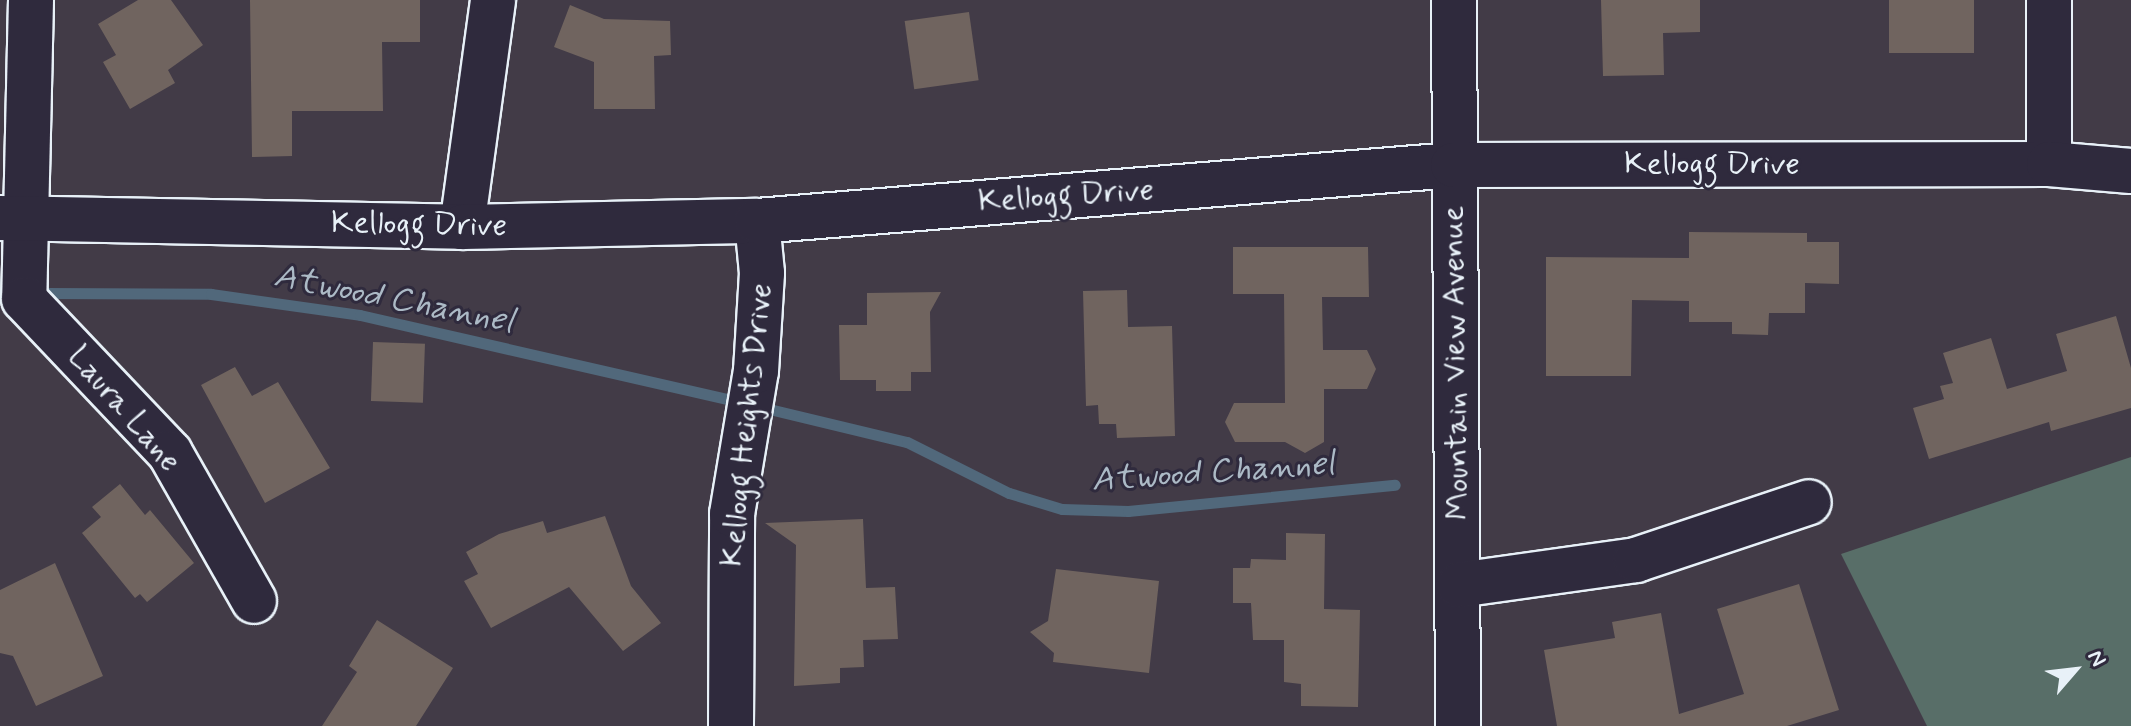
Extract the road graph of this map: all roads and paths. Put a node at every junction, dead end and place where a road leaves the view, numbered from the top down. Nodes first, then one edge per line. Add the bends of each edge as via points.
1 (31, 0) edge
2 (493, 0) edge
3 (1454, 0) edge
4 (2049, 0) edge
5 (2049, 164) junction
6 (1453, 165) junction
7 (2131, 171) edge
8 (13, 216) edge
9 (757, 221) junction
10 (462, 227) junction
11 (1809, 502) dead end
12 (1459, 585) junction
13 (254, 601) dead end
14 (731, 726) edge
15 (1458, 726) edge

1 - 8 street, Laura Lane
2 - 10 street
3 - 6 street, Mountain View Avenue
4 - 5 street
5 - 6 street, Kellogg Drive
5 - 7 street, Kellogg Drive
6 - 9 street, Kellogg Drive
6 - 12 street, Mountain View Avenue
8 - 10 street, Kellogg Drive
8 - 13 street, Laura Lane via 24,299 170,453
9 - 10 street, Kellogg Drive
9 - 14 street, Kellogg Heights Drive via 762,273 756,371 732,514
11 - 12 street via 1636,560
12 - 15 street, Mountain View Avenue

